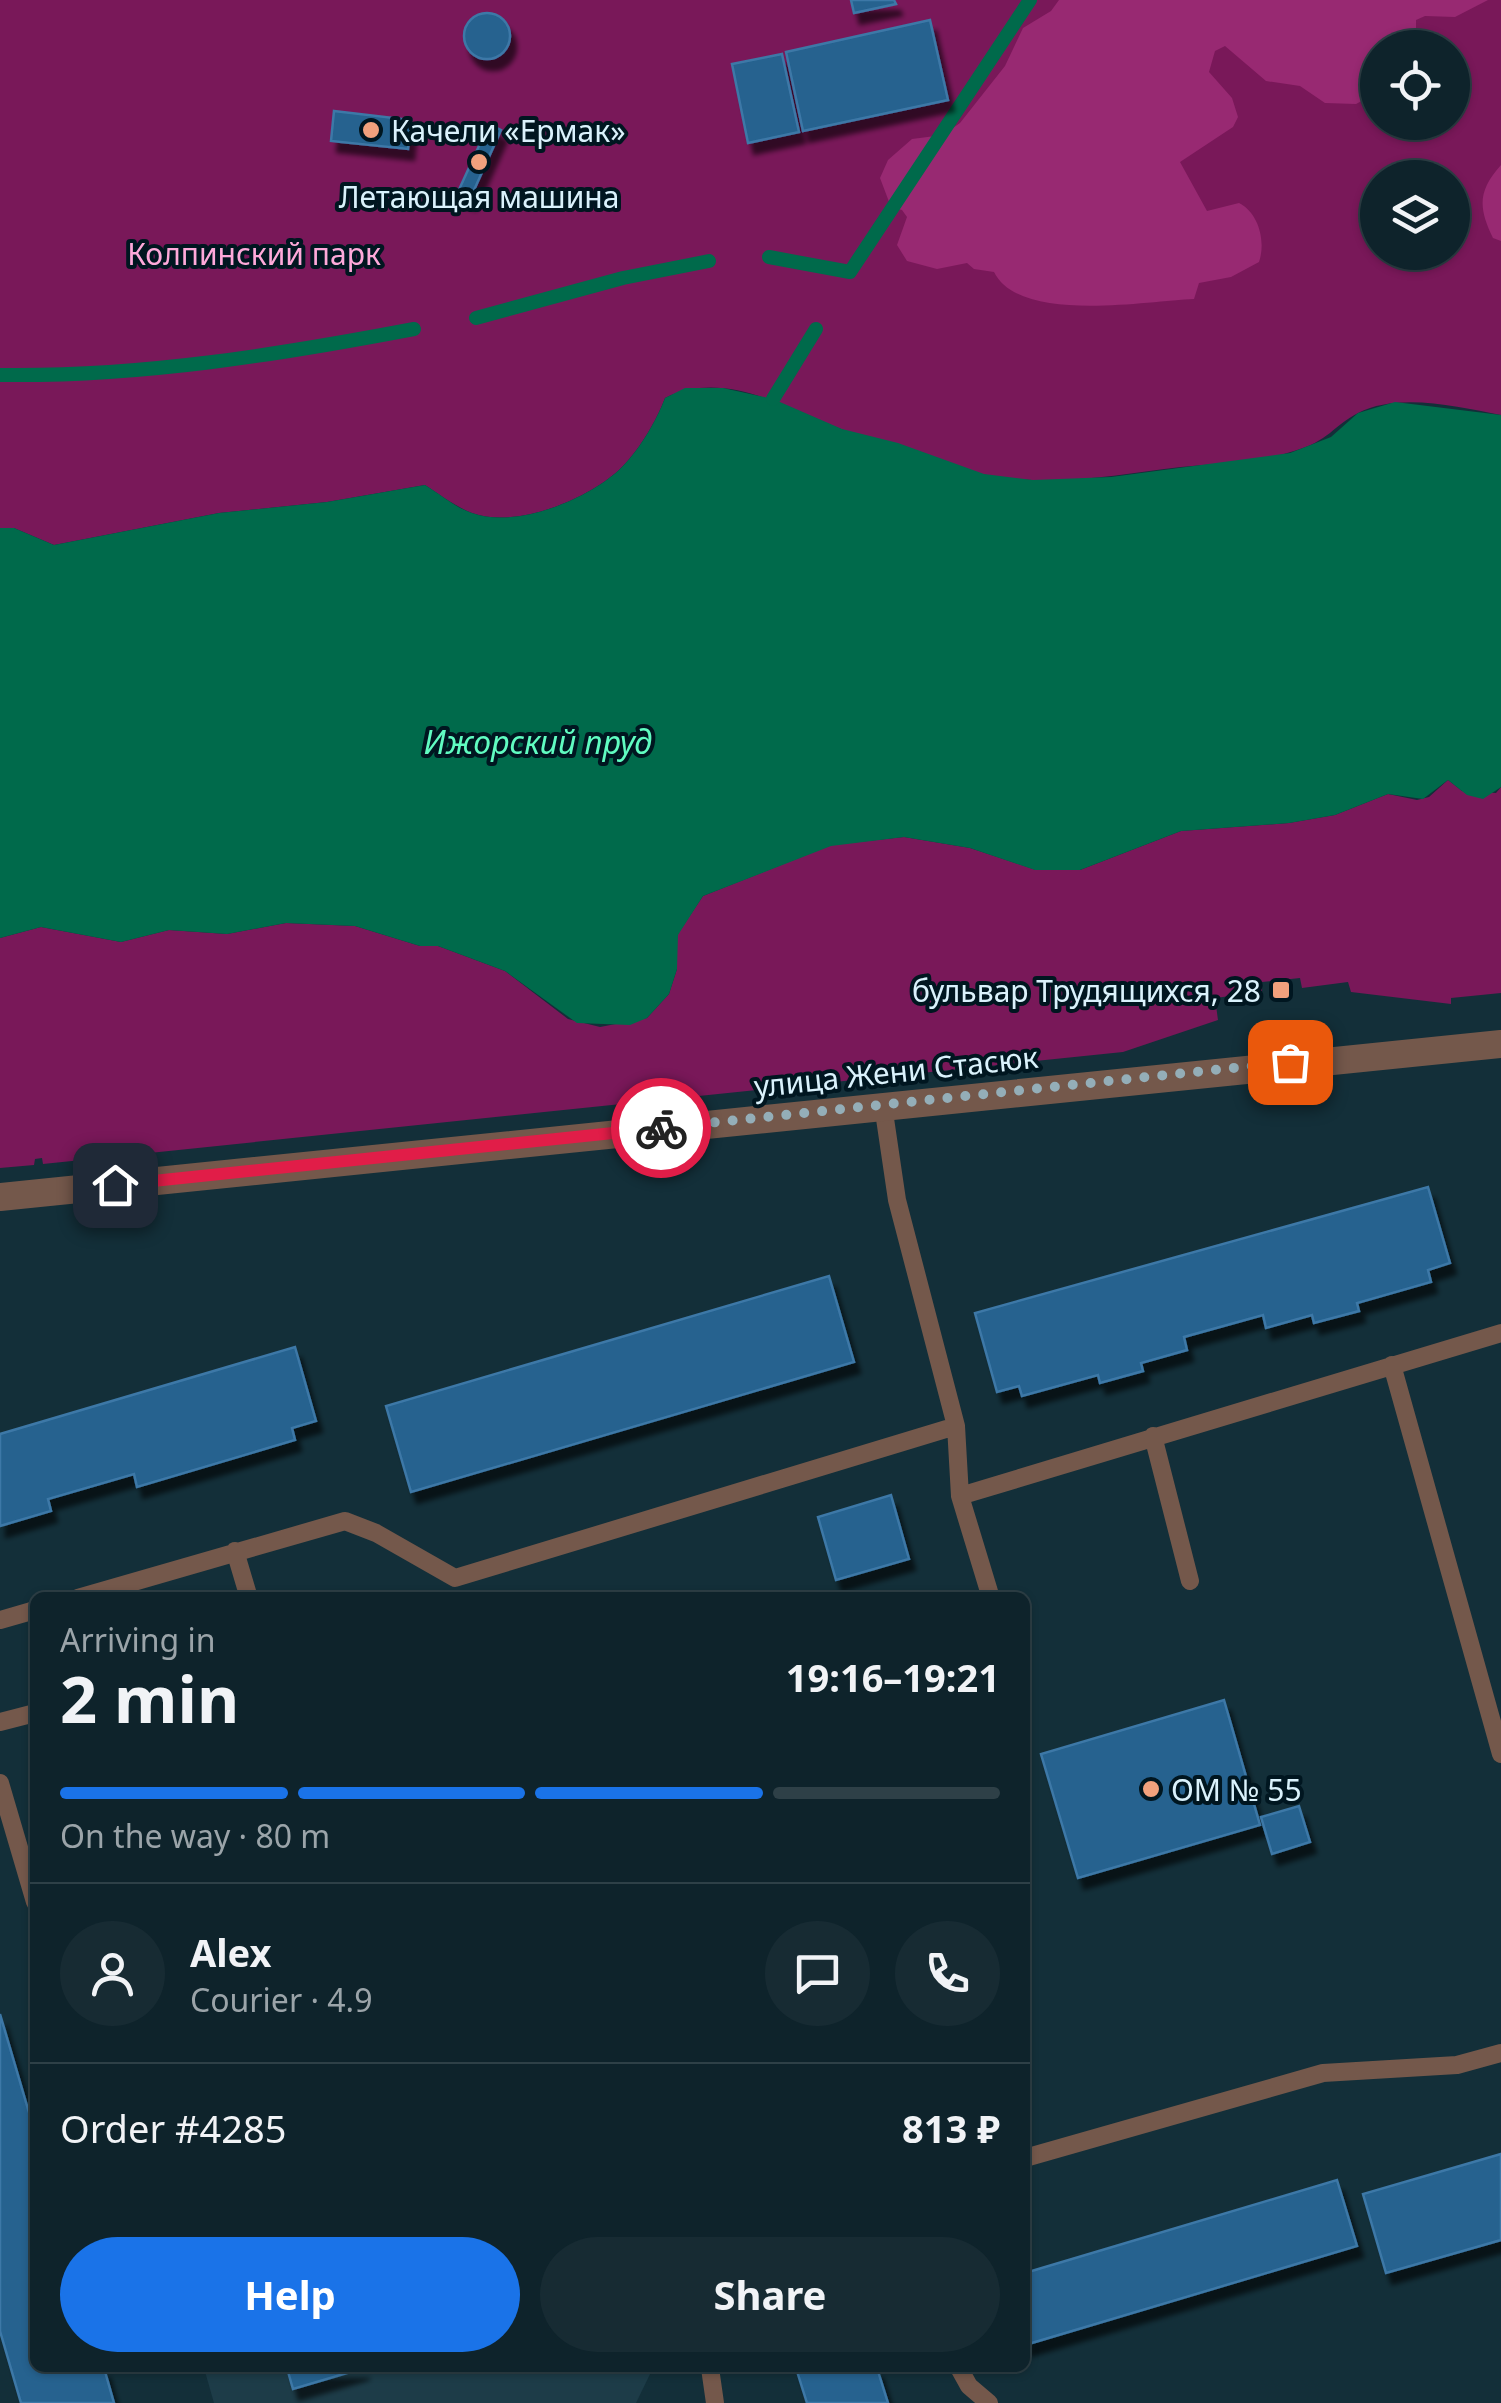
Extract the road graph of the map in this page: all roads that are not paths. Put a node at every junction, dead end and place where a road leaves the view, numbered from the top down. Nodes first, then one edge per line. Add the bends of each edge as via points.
1 (1501, 1044) edge
2 (883, 1105) junction
3 (0, 1197) edge
4 (1501, 1333) edge
5 (1392, 1365) junction
6 (956, 1426) junction
7 (1153, 1436) junction
8 (960, 1496) junction
9 (235, 1552) junction
10 (1190, 1582) dead end
11 (120, 1592) edge
12 (247, 1592) edge
13 (989, 1592) edge
14 (30, 1611) edge
15 (0, 1620) edge
16 (30, 1714) edge
17 (0, 1722) edge
18 (1501, 1754) edge
19 (0, 1783) edge
20 (30, 1885) edge
21 (1501, 2053) edge
22 (1030, 2157) edge
23 (711, 2372) edge
24 (961, 2372) edge
25 (715, 2403) edge
26 (989, 2403) edge

1 - 2 street, улица Жени Стасюк
2 - 3 street, улица Жени Стасюк
2 - 6 lane via 896,1200
4 - 5 lane
5 - 7 lane
5 - 18 lane
6 - 8 lane
6 - 9 lane via 455,1578 345,1522
7 - 8 lane
7 - 10 lane
8 - 13 lane
9 - 11 lane
9 - 12 lane
14 - 15 lane
16 - 17 lane
19 - 20 lane
21 - 22 lane via 1457,2065 1323,2073
23 - 25 lane
24 - 26 lane

